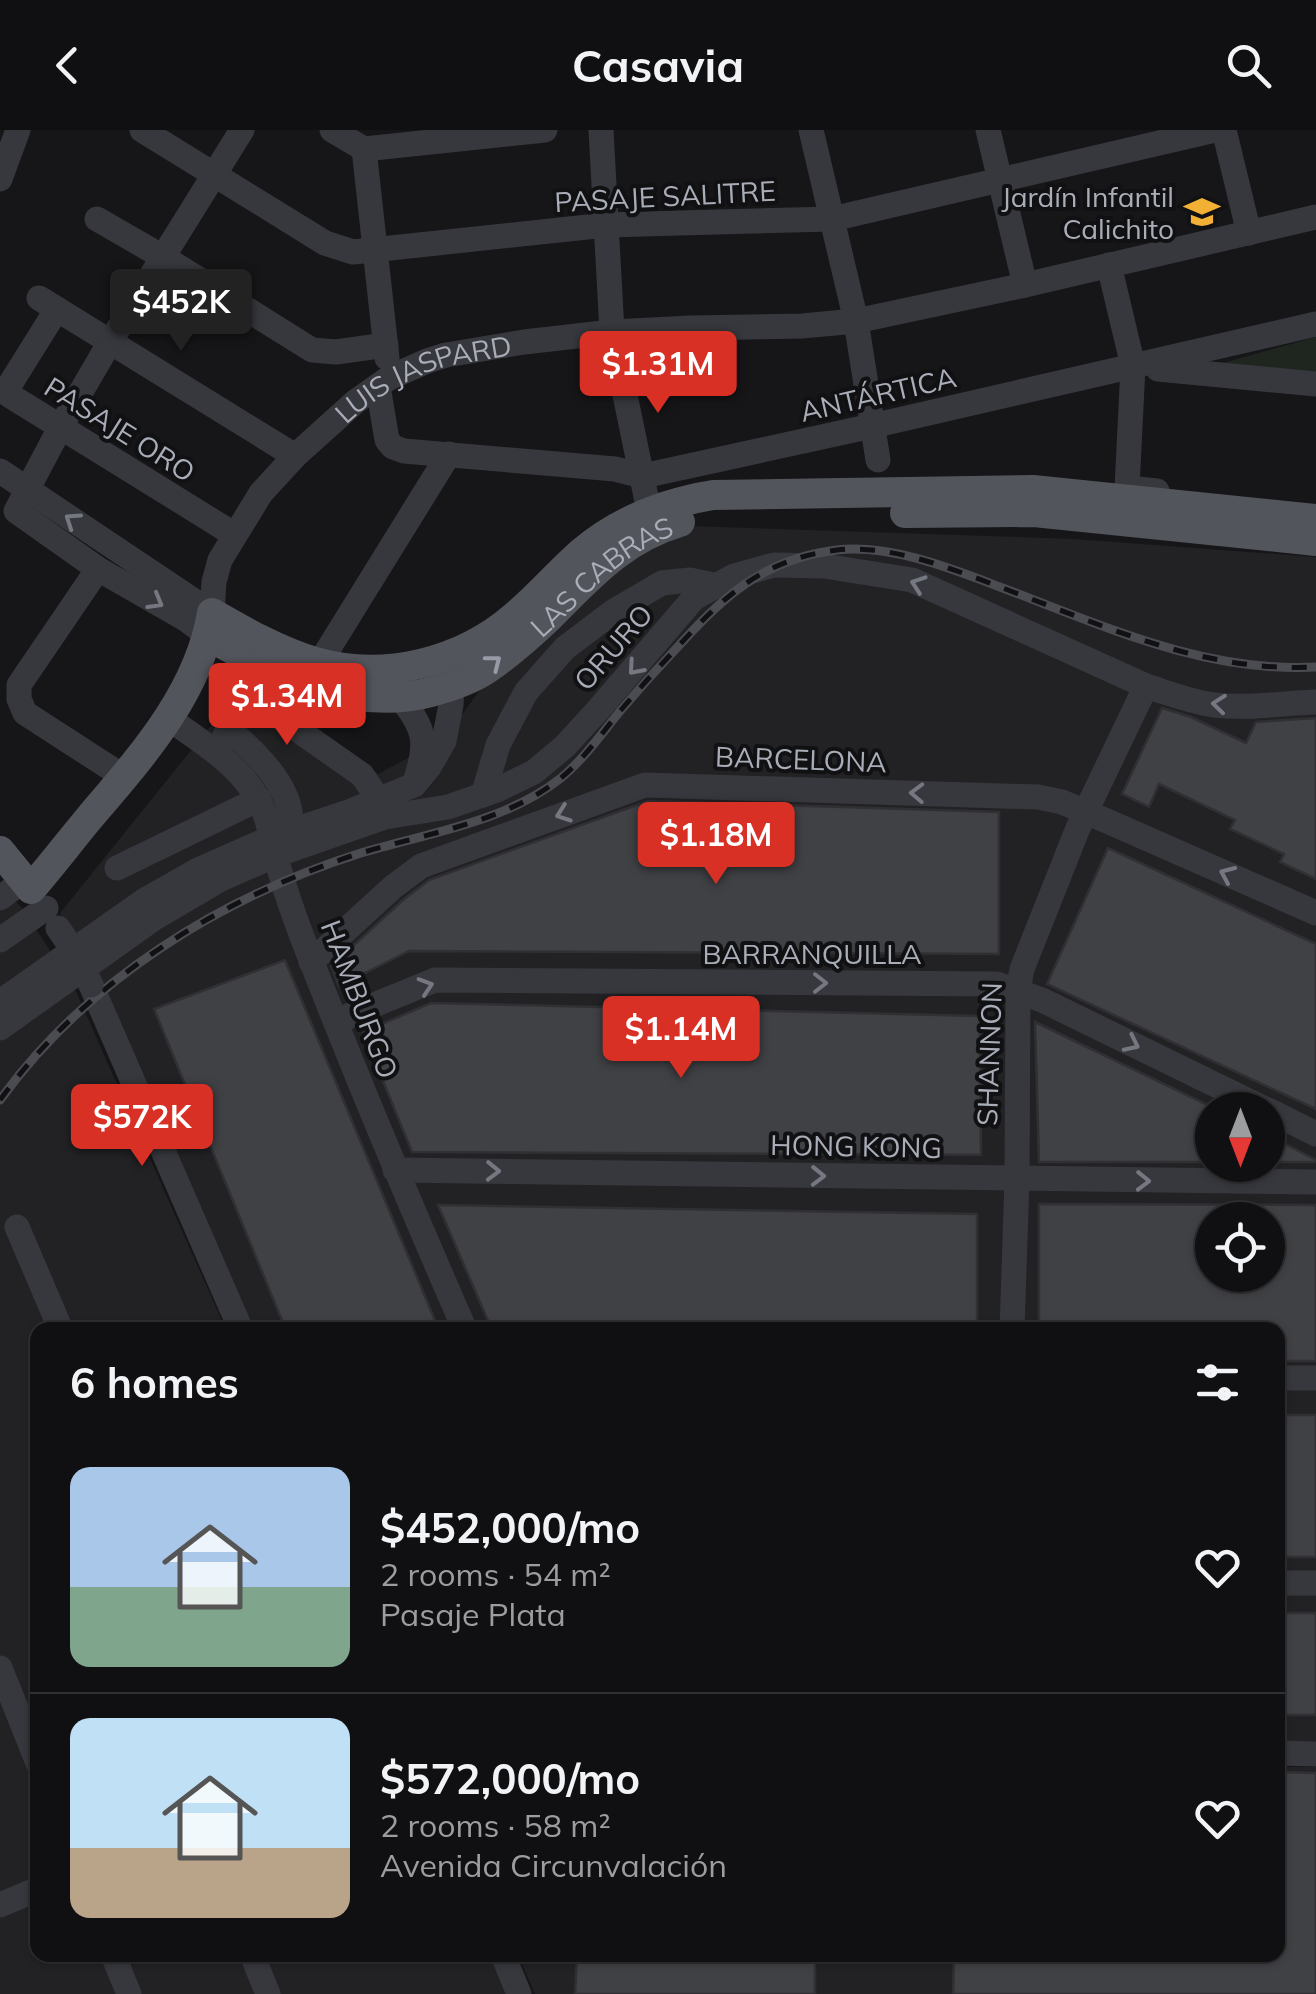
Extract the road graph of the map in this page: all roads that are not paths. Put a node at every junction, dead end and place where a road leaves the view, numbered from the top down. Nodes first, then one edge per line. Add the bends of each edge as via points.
1 (18, 130) edge
2 (142, 130) edge
3 (242, 130) edge
4 (332, 130) edge
5 (545, 130) edge
6 (601, 130) edge
7 (811, 130) edge
8 (988, 130) edge
9 (1215, 130) edge
10 (1224, 130) edge
11 (364, 149) junction
12 (214, 175) junction
13 (0, 179) edge
14 (1000, 180) junction
15 (1316, 217) edge
16 (97, 218) dead end
17 (832, 218) junction
18 (606, 224) junction
19 (1249, 234) junction
20 (375, 250) junction
21 (163, 257) junction
22 (1109, 265) junction
23 (1024, 285) junction
24 (856, 320) junction
25 (1316, 324) edge
26 (612, 332) junction
27 (110, 342) junction
28 (386, 345) junction
29 (1133, 366) junction
30 (384, 382) junction
31 (1316, 384) edge
32 (61, 426) junction
33 (872, 426) junction
34 (448, 454) junction
35 (295, 456) junction
36 (878, 460) dead end
37 (0, 471) edge
38 (643, 476) junction
39 (22, 500) junction
40 (1316, 507) edge
41 (649, 511) junction
42 (1316, 519) edge
43 (234, 534) junction
44 (1316, 541) edge
45 (98, 569) junction
46 (714, 585) junction
47 (210, 624) junction
48 (319, 664) junction
49 (420, 664) junction
50 (452, 686) junction
51 (1146, 686) junction
52 (401, 699) junction
53 (1316, 702) edge
54 (168, 718) junction
55 (228, 729) junction
56 (216, 752) junction
57 (124, 778) junction
58 (414, 785) junction
59 (484, 795) junction
60 (259, 799) junction
61 (379, 800) junction
62 (1086, 812) junction
63 (225, 816) junction
64 (280, 841) junction
65 (243, 849) junction
66 (0, 851) edge
67 (116, 868) dead end
68 (32, 900) edge
69 (1316, 913) edge
70 (0, 940) edge
71 (312, 962) junction
72 (1018, 990) junction
73 (0, 1002) edge
74 (337, 1024) junction
75 (0, 1028) edge
76 (1230, 1092) edge
77 (1285, 1119) edge
78 (1316, 1134) edge
79 (395, 1170) junction
80 (1016, 1180) junction
81 (1316, 1182) edge
82 (18, 1227) dead end
83 (59, 1322) edge
84 (238, 1322) edge
85 (461, 1322) edge
86 (1012, 1322) edge
87 (1285, 1378) edge
88 (1316, 1378) edge
89 (1285, 1583) edge
90 (1316, 1583) edge
91 (0, 1668) edge
92 (30, 1743) edge
93 (1285, 1753) edge
94 (1316, 1754) edge
95 (30, 1893) edge
96 (0, 1906) edge
97 (116, 1962) edge
98 (255, 1962) edge
99 (506, 1962) edge
100 (129, 1994) edge
101 (268, 1994) edge
102 (520, 1994) edge

1 - 13 street
2 - 12 street, PASAJE SALITRE
3 - 12 street
4 - 11 street
5 - 11 street
6 - 18 street
7 - 17 street
8 - 14 street
9 - 14 street, PASAJE SALITRE
10 - 19 street
11 - 20 street
12 - 20 street, PASAJE SALITRE via 334,248
12 - 21 street
14 - 17 street, PASAJE SALITRE
14 - 23 street
15 - 19 street, LUIS JASPARD
16 - 21 street
17 - 18 street, PASAJE SALITRE
17 - 24 street
18 - 20 street, PASAJE SALITRE
18 - 26 street
19 - 22 street, LUIS JASPARD
20 - 28 street
21 - 27 street
21 - 28 street via 312,350
22 - 23 street, LUIS JASPARD
22 - 29 street
23 - 24 street, LUIS JASPARD
24 - 26 street, LUIS JASPARD
24 - 33 street
25 - 29 street, ANTÁRTICA
26 - 30 street, LUIS JASPARD via 446,354
26 - 38 street
27 - 32 street
27 - 32 street, PASAJE ORO via 48,303 8,390
27 - 35 street
28 - 30 street
29 - 31 street
29 - 33 street, ANTÁRTICA
29 - 40 street via 1128,488
30 - 34 street, ANTÁRTICA via 393,447
30 - 35 street, LUIS JASPARD
32 - 39 street
32 - 43 street, PASAJE ORO
33 - 36 street
33 - 38 street, ANTÁRTICA
34 - 38 street, ANTÁRTICA
34 - 48 street
35 - 43 street, LUIS JASPARD
37 - 39 street
38 - 41 street
39 - 45 street, LAS CABRAS
47 -> 39 street, LAS CABRAS
41 - 42 main road, LAS CABRAS via 713,496 1033,490
41 - 49 main road, LAS CABRAS via 595,541 498,629
43 - 47 street, LUIS JASPARD via 214,582
50 -> 44 main road, LAS CABRAS via 486,670 621,550 695,518 1034,512
45 -> 47 street, LAS CABRAS via 187,620
45 - 57 street via 19,685 18,699 25,713
51 -> 46 street, ORURO via 912,580 824,566 774,566
46 -> 59 street, ORURO via 694,598 565,746 534,772
46 - 59 street via 662,583 566,648 526,692 498,745
47 - 48 main road, LAS CABRAS
47 - 52 main road, LAS CABRAS via 267,668 338,694
47 - 54 main road, LUIS JASPARD
48 - 49 main road, LAS CABRAS via 360,670
49 - 50 street
49 - 52 street
50 - 52 main road, LAS CABRAS
50 - 58 street via 444,741
53 -> 51 street, ORURO via 1212,704
51 - 62 street, SHANNON
52 - 58 street via 422,730
54 - 56 street, HAMBURGO
54 - 57 main road, LUIS JASPARD
55 - 56 street
55 - 61 street via 238,707 256,700 362,775
55 - 64 street via 277,781 288,808
56 - 60 street, HAMBURGO
57 - 68 main road, LUIS JASPARD
58 - 61 street
59 - 64 street, ORURO
60 - 63 street
60 - 64 street, HAMBURGO
61 - 64 street
69 -> 62 street, BARCELONA
62 -> 71 street, BARCELONA via 1038,797 645,785 420,866
62 - 72 street, SHANNON
63 - 65 street
63 - 67 street
64 - 65 street, ORURO
64 - 71 street, HAMBURGO
64 - 75 street, ORURO via 170,908
65 - 73 street, ORURO via 145,900
66 - 68 main road
68 - 70 street
68 - 84 street, bridge via 79,959
71 - 74 street, HAMBURGO
74 -> 72 street, BARRANQUILLA via 435,980 997,984
72 -> 76 street, BARRANQUILLA
72 - 80 street, SHANNON
74 - 79 street, HAMBURGO
77 - 78 street, BARRANQUILLA
79 -> 80 street, HONG KONG
79 - 85 street, HAMBURGO
80 -> 81 street, HONG KONG
80 - 86 street, SHANNON
82 - 83 street
87 - 88 street
89 - 90 street
91 - 92 street
93 - 94 street
95 - 96 street
97 - 100 street
98 - 101 street
99 - 102 street

